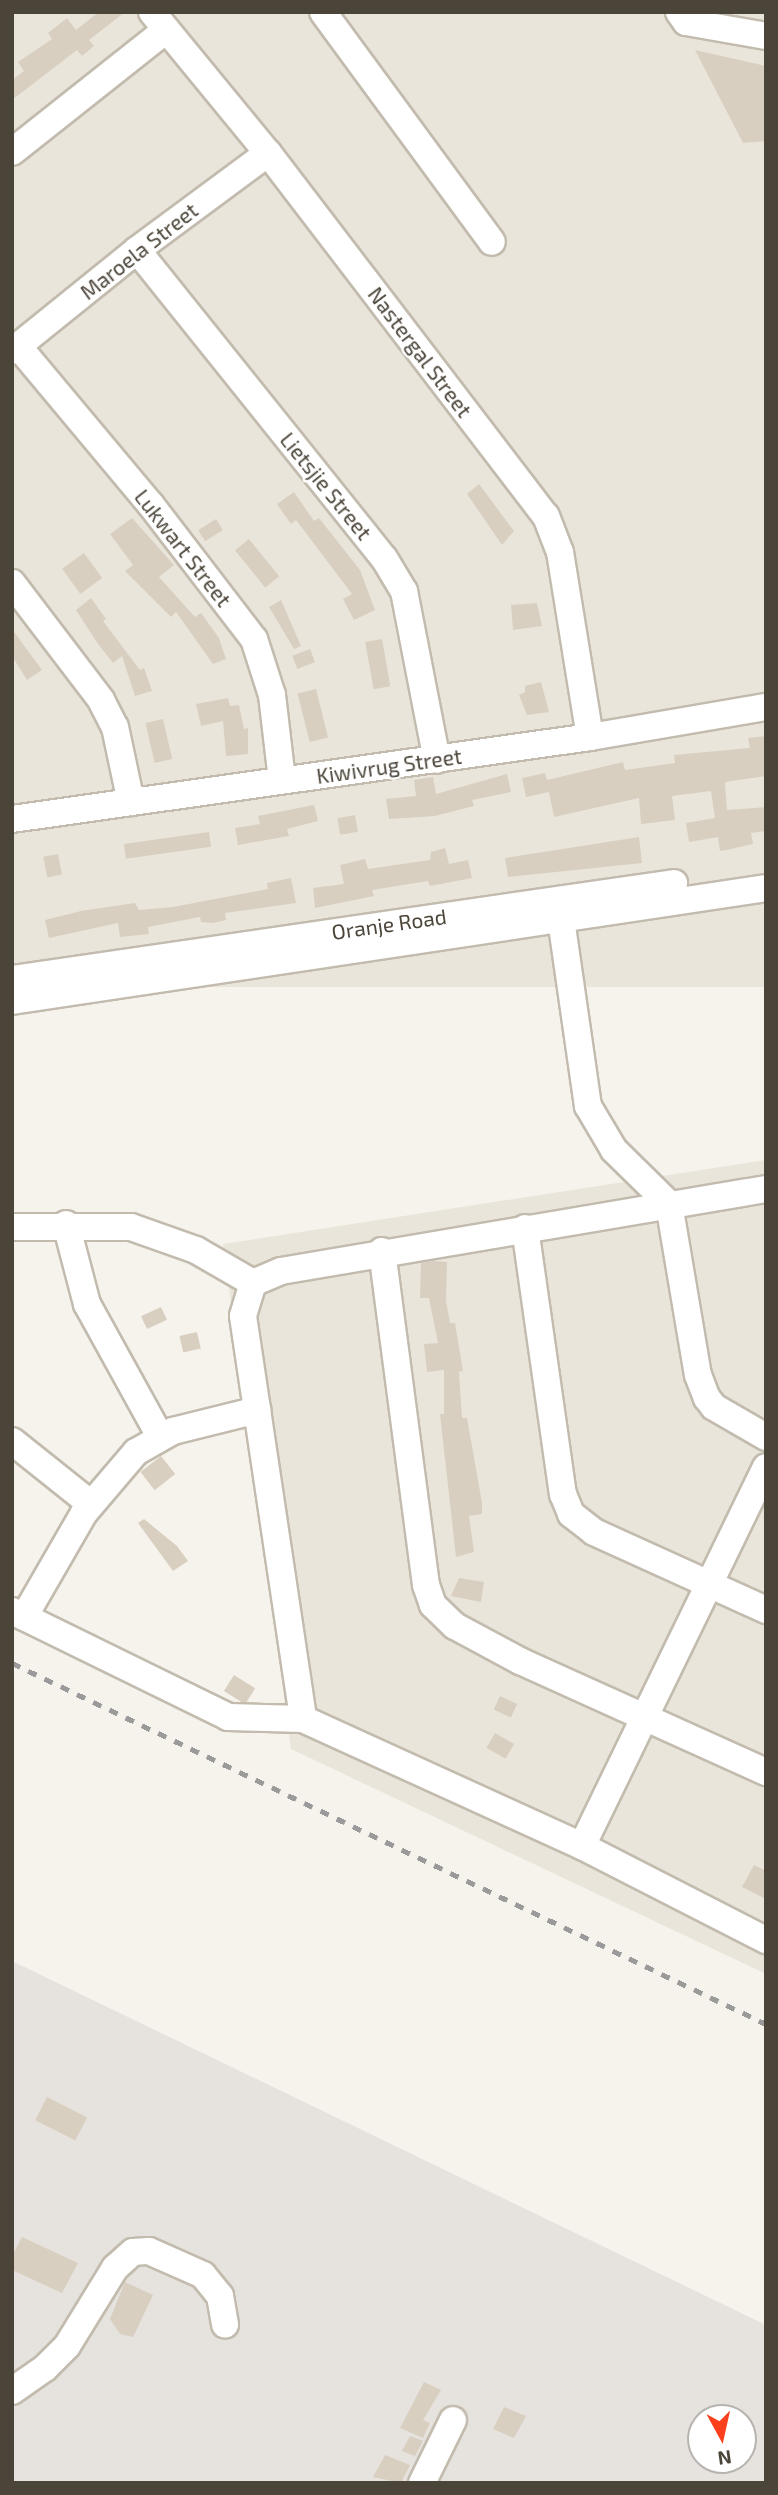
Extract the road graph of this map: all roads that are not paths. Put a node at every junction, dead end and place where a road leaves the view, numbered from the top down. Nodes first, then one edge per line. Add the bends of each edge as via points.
1 (323, 12) edge
2 (679, 12) edge
3 (159, 21) edge
4 (766, 36) edge
5 (12, 152) edge
6 (268, 153) junction
7 (492, 242) dead end
8 (137, 250) junction
9 (15, 349) edge
10 (12, 583) edge
11 (766, 707) edge
12 (590, 737) junction
13 (437, 760) junction
14 (282, 780) junction
15 (131, 802) junction
16 (12, 819) edge
17 (766, 870) edge
18 (766, 888) edge
19 (561, 919) junction
20 (12, 979) edge
21 (12, 1001) edge
22 (766, 1189) edge
23 (669, 1204) junction
24 (66, 1224) junction
25 (12, 1227) edge
26 (525, 1228) junction
27 (382, 1251) junction
28 (253, 1283) junction
29 (257, 1410) junction
30 (160, 1436) junction
31 (766, 1437) edge
32 (12, 1441) edge
33 (766, 1467) edge
34 (91, 1504) junction
35 (708, 1582) junction
36 (766, 1610) edge
37 (18, 1614) edge
38 (643, 1714) junction
39 (303, 1718) junction
40 (766, 1772) edge
41 (582, 1846) junction
42 (766, 1940) edge
43 (225, 2325) dead end
44 (12, 2391) edge
45 (453, 2420) dead end
46 (422, 2483) edge

1 - 7 street
2 - 4 street via 686,22
3 - 5 street
3 - 6 street, Nastergal Street
6 - 8 street, Maroela Street
6 - 12 street, Nastergal Street via 550,523 560,552
8 - 9 street, Maroela Street
8 - 13 street, Lietsjie Street via 384,558 404,591
9 - 14 street, Lukwart Street via 151,505 254,639 272,695
10 - 15 street via 101,700 115,727
11 - 12 street, Kiwivrug Street
12 - 13 street, Kiwivrug Street
13 - 14 street, Kiwivrug Street
14 - 15 street, Kiwivrug Street
15 - 16 street, Kiwivrug Street
17 - 20 street, Oranje Road
18 - 19 street
19 - 21 street
19 - 23 street via 589,1106 614,1150
22 - 23 street
23 - 26 street
23 - 31 street via 702,1387 714,1407
24 - 25 street
24 - 28 street via 131,1227 162,1235
24 - 30 street via 87,1304
26 - 27 street
26 - 35 street via 566,1505 594,1532
27 - 28 street via 281,1271
27 - 38 street via 426,1585 433,1605 455,1626 486,1643
28 - 29 street via 243,1317
29 - 30 street
29 - 39 street
30 - 34 street via 125,1462
32 - 34 street
33 - 35 street
34 - 37 street
35 - 36 street
35 - 38 street
37 - 39 street via 228,1717
38 - 40 street
38 - 41 street
39 - 41 street
41 - 42 street
43 - 44 street via 220,2296 202,2276 149,2251 133,2252 115,2268 61,2352
45 - 46 street

